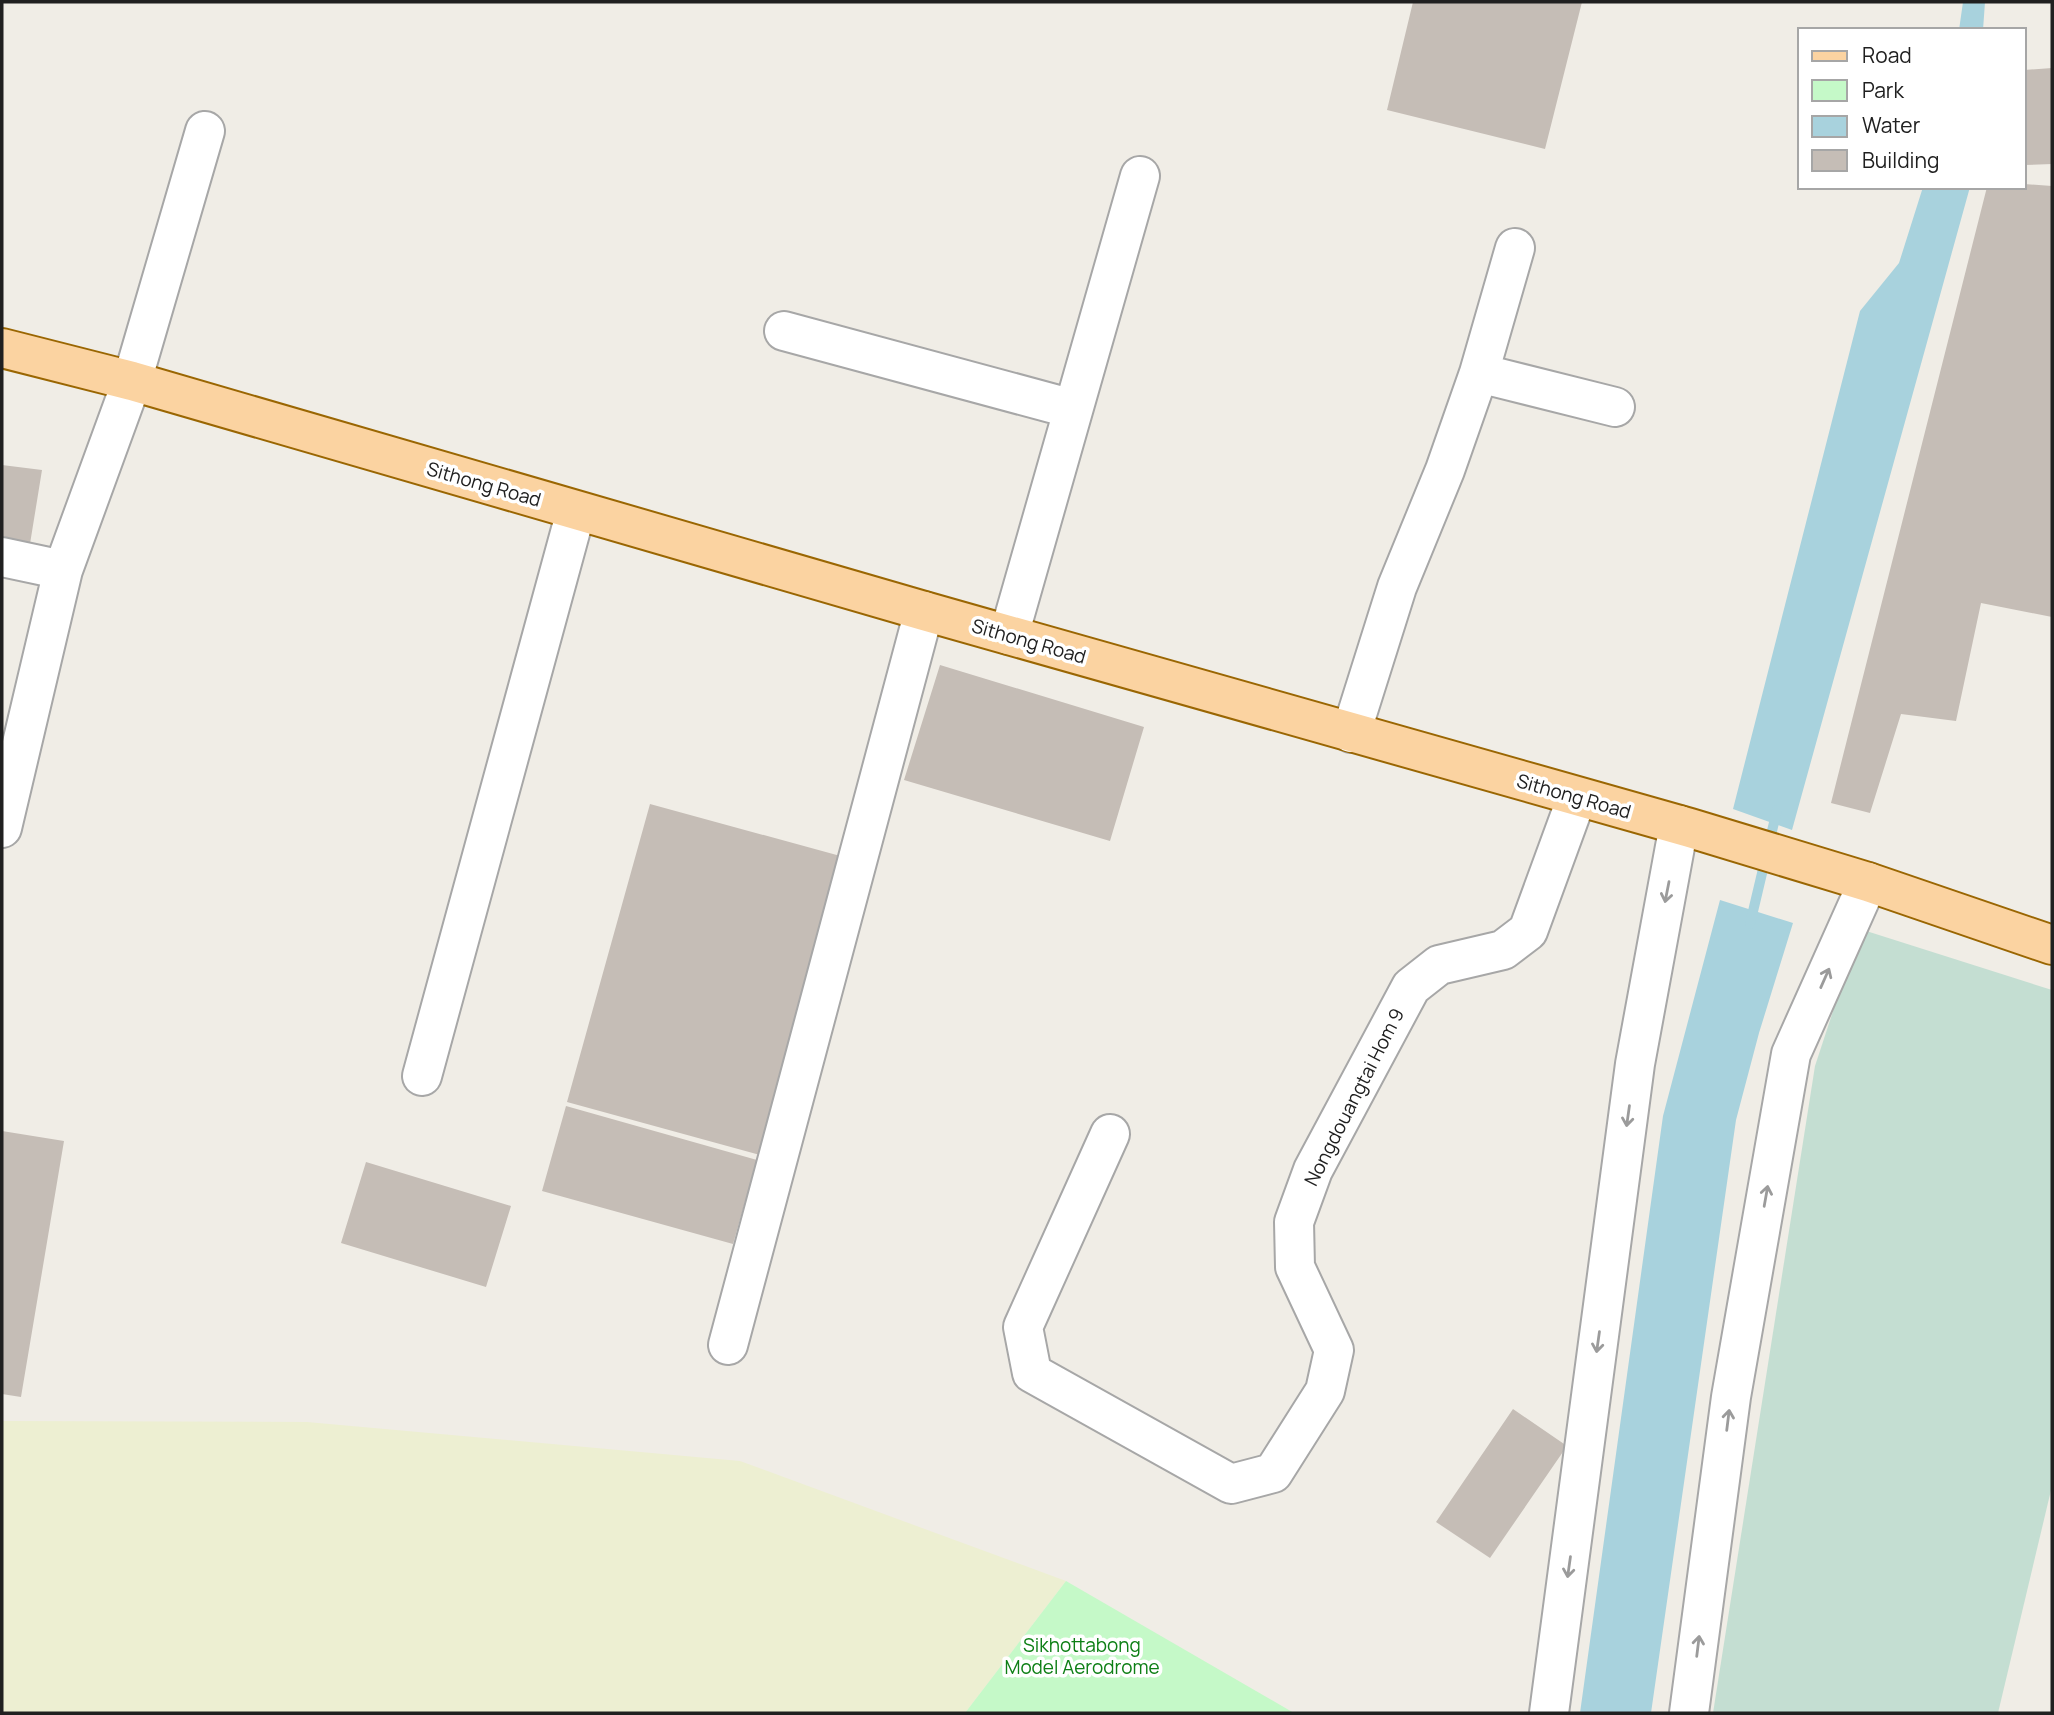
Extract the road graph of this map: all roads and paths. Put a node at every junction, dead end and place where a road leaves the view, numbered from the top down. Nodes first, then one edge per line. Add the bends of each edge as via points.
1 (205, 131) dead end
2 (1140, 176) dead end
3 (1516, 248) dead end
4 (784, 331) dead end
5 (2, 348) edge
6 (1479, 373) junction
7 (132, 382) junction
8 (1615, 407) dead end
9 (1073, 410) junction
10 (576, 511) junction
11 (2, 557) edge
12 (62, 570) junction
13 (924, 611) junction
14 (1009, 635) junction
15 (1351, 733) junction
16 (1577, 797) junction
17 (1685, 827) junction
18 (2, 828) edge
19 (1868, 882) junction
20 (2052, 945) edge
21 (422, 1076) dead end
22 (1110, 1134) dead end
23 (728, 1345) dead end
24 (1549, 1713) edge
25 (1689, 1713) edge

1 - 7 street
2 - 9 street
3 - 6 street
4 - 9 street
5 - 7 main road, Sithong Road
6 - 8 street
6 - 15 street via 1398,587
7 - 10 main road, Sithong Road
7 - 12 street
9 - 14 street
10 - 13 main road, Sithong Road
10 - 21 street
11 - 12 street
12 - 18 street
13 - 14 main road, Sithong Road
13 - 23 street
14 - 15 main road, Sithong Road
15 - 16 main road, Sithong Road
16 - 17 main road, Sithong Road
16 - 22 street, Nongdouangtai Hom 9 via 1528,931 1503,950 1439,965 1411,987 1312,1170 1294,1222 1295,1267 1334,1350 1325,1391 1273,1473 1230,1484 1032,1373 1023,1327
17 - 19 main road, Sithong Road
17 -> 24 street via 1635,1064
19 - 20 main road, Sithong Road
25 -> 19 street via 1731,1397 1791,1054

